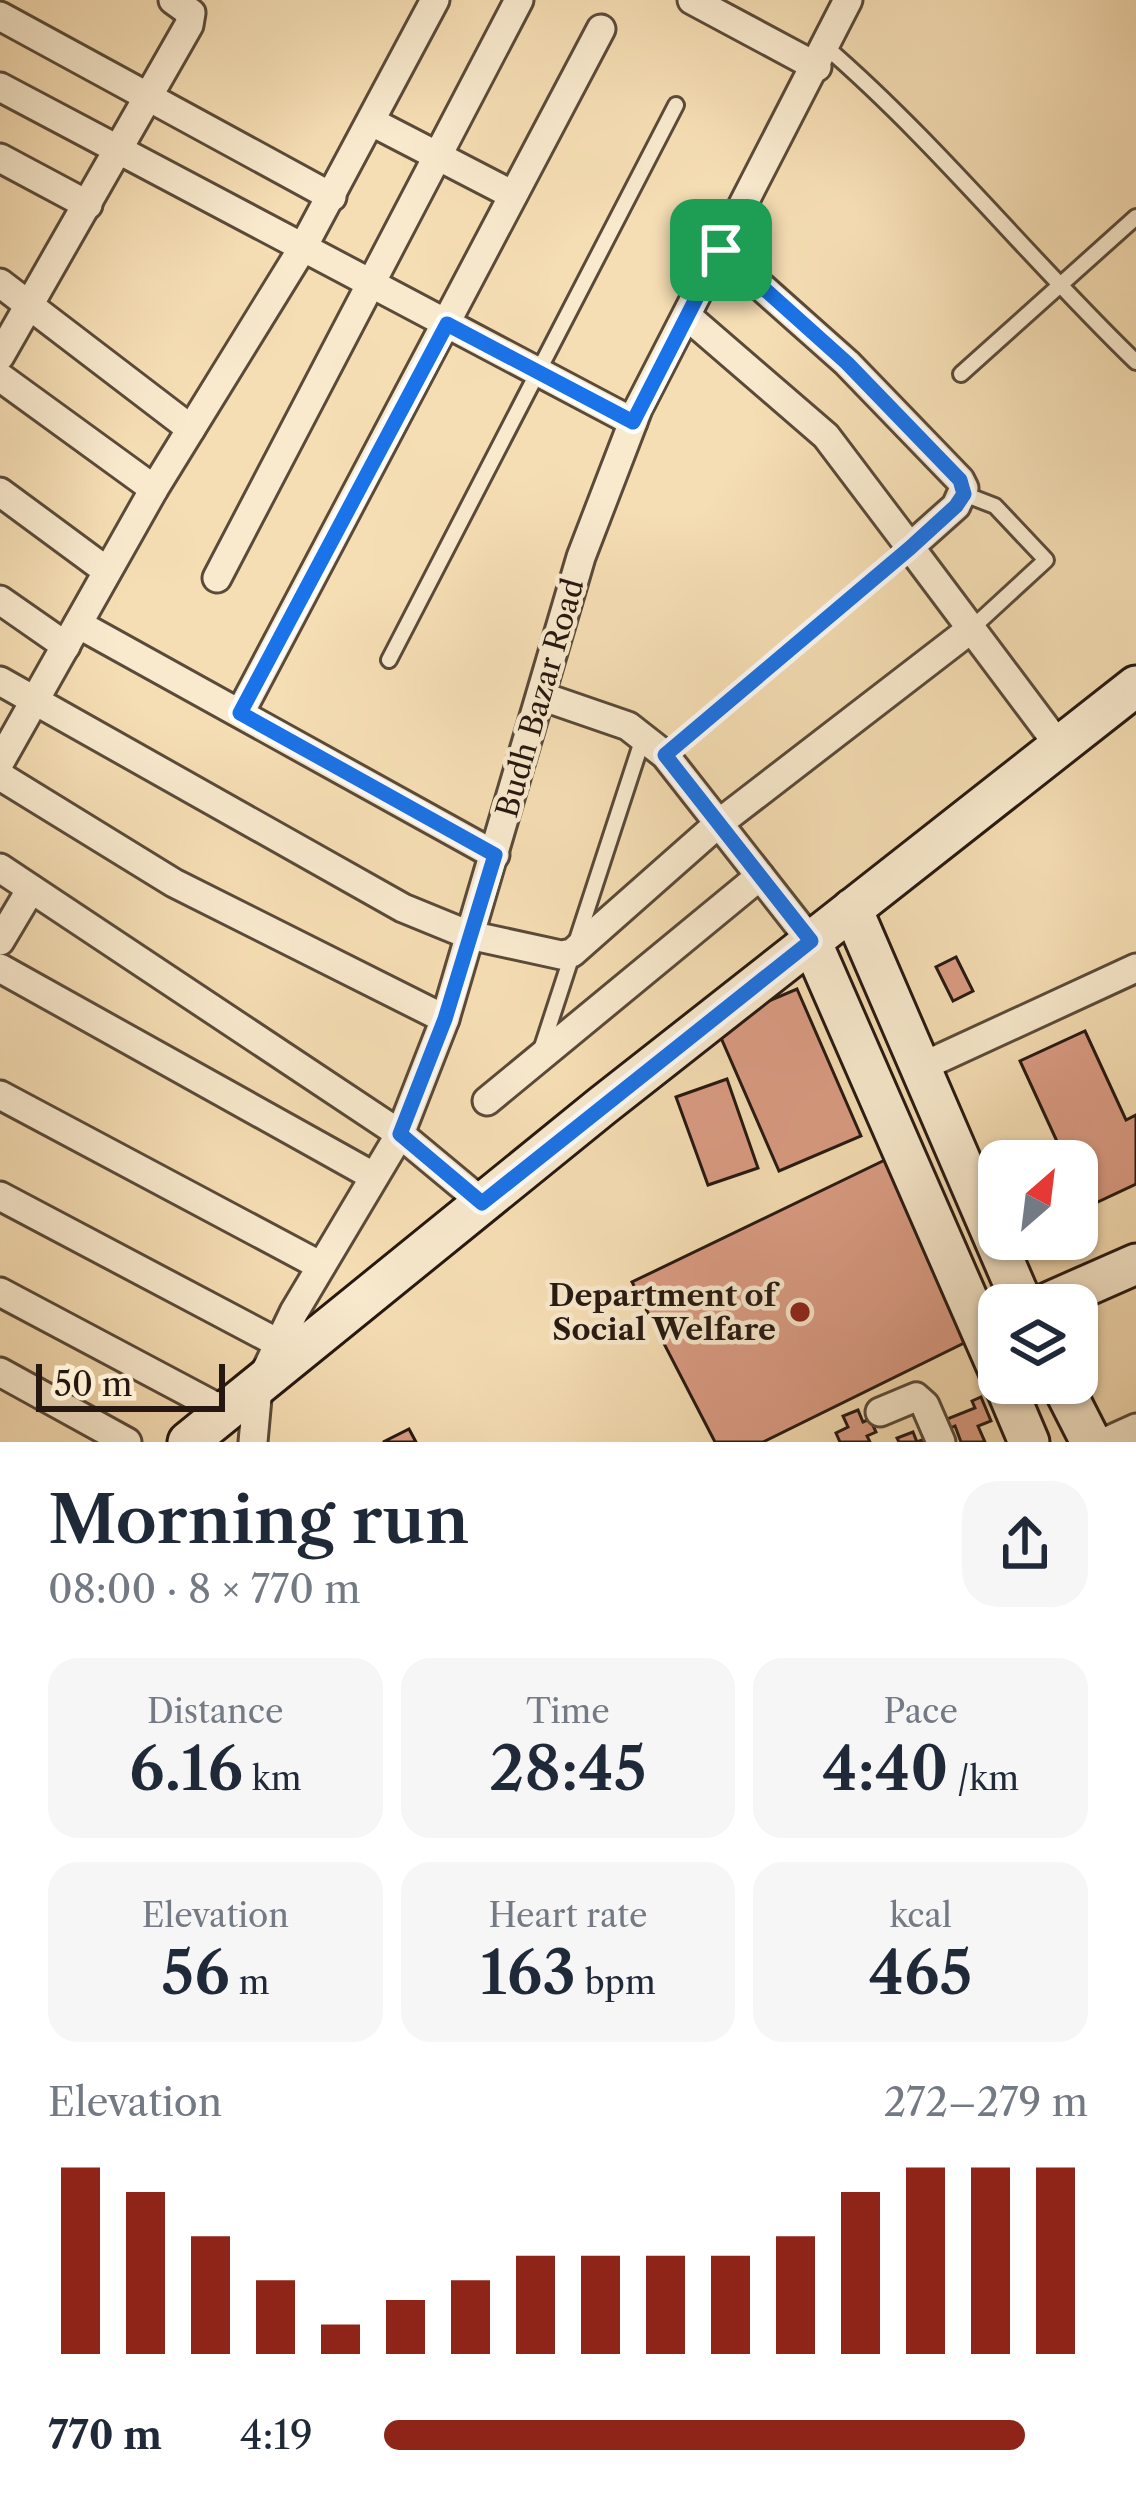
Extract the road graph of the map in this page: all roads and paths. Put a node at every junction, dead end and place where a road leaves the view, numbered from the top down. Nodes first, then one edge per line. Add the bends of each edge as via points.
1 (434, 0) edge
2 (519, 0) edge
3 (692, 0) edge
4 (848, 0) edge
5 (182, 2) edge
6 (0, 16) edge
7 (601, 28) dead end
8 (821, 57) junction
9 (0, 88) edge
10 (151, 97) junction
11 (676, 105) dead end
12 (372, 122) junction
13 (120, 150) junction
14 (438, 155) junction
15 (0, 158) edge
16 (513, 195) junction
17 (332, 196) junction
18 (88, 205) junction
19 (1136, 217) edge
20 (302, 249) junction
21 (721, 250) junction
22 (370, 283) junction
23 (0, 284) edge
24 (1058, 287) junction
25 (30, 305) junction
26 (687, 316) junction
27 (447, 324) junction
28 (0, 356) edge
29 (1136, 362) edge
30 (538, 372) junction
31 (961, 374) dead end
32 (0, 377) edge
33 (633, 422) junction
34 (191, 429) junction
35 (154, 489) junction
36 (0, 492) edge
37 (964, 494) junction
38 (910, 548) junction
39 (107, 571) junction
40 (217, 578) dead end
41 (0, 600) edge
42 (971, 628) junction
43 (72, 634) junction
44 (389, 660) dead end
45 (0, 681) edge
46 (1136, 686) edge
47 (541, 697) junction
48 (34, 703) junction
49 (240, 713) junction
50 (644, 735) junction
51 (1060, 747) junction
52 (665, 755) junction
53 (0, 762) edge
54 (0, 776) edge
55 (718, 824) junction
56 (495, 855) junction
57 (0, 868) edge
58 (760, 876) junction
59 (31, 889) junction
60 (852, 909) junction
61 (469, 935) junction
62 (0, 941) edge
63 (811, 941) junction
64 (572, 953) junction
65 (0, 968) edge
66 (1136, 968) edge
67 (445, 1019) junction
68 (539, 1055) junction
69 (919, 1068) junction
70 (0, 1095) edge
71 (487, 1101) dead end
72 (400, 1134) junction
73 (374, 1176) junction
74 (0, 1196) edge
75 (482, 1203) junction
76 (1136, 1264) edge
77 (321, 1266) junction
78 (1014, 1284) edge
79 (1091, 1284) edge
80 (0, 1292) edge
81 (978, 1301) edge
82 (278, 1343) junction
83 (0, 1372) edge
84 (258, 1387) junction
85 (1013, 1404) edge
86 (1071, 1404) edge
87 (224, 1411) junction
88 (880, 1412) dead end
89 (1136, 1428) edge
90 (127, 1442) edge
91 (188, 1442) edge
92 (253, 1442) edge
93 (941, 1442) edge
94 (1029, 1442) edge
95 (1090, 1442) edge
96 (1105, 1442) edge

1 - 12 street
2 - 14 street
3 - 8 street
4 - 8 street, Budh Bazar Road
5 - 10 street via 189,25
6 - 10 street
7 - 16 street
8 - 21 street, Budh Bazar Road
8 - 24 lane via 871,86
9 - 13 street
10 - 13 street
10 - 17 street
11 - 30 lane
12 - 14 street
12 - 17 street
13 - 18 street
13 - 20 street
14 - 16 street
14 - 22 street
15 - 18 street
16 - 27 street
17 - 20 street
18 - 25 street
19 - 24 lane
20 - 22 street
20 - 34 street
21 - 26 street, Budh Bazar Road
21 - 37 street via 847,363 960,480
22 - 27 street
22 - 40 street
23 - 25 street
24 - 29 lane
24 - 31 lane
25 - 28 street
25 - 34 street
26 - 33 street, Budh Bazar Road
26 - 38 street via 826,436
27 - 30 street
27 - 49 street
30 - 33 street
30 - 44 lane
32 - 35 street
33 - 47 street, Budh Bazar Road via 580,557
34 - 35 street
35 - 39 street
36 - 39 street
37 - 38 street
37 - 42 lane via 995,506 1046,560
38 - 42 street
38 - 52 lane
39 - 43 street
41 - 43 street
42 - 51 street
42 - 55 street
43 - 48 street
43 - 49 street
45 - 48 street
46 - 51 street
47 - 50 street
47 - 56 street, Budh Bazar Road
48 - 53 street
48 - 61 street via 368,889
49 - 56 street
50 - 52 street
50 - 64 lane
51 - 60 street
52 - 55 street
54 - 67 street via 174,883
55 - 58 street
55 - 64 street
56 - 61 street, Budh Bazar Road
57 - 59 street
58 - 63 street
58 - 68 street
59 - 62 street
59 - 72 street
60 - 63 street
60 - 69 street
61 - 64 street via 550,956
61 - 67 street, Budh Bazar Road
63 - 75 street
63 - 81 street
64 - 68 lane
65 - 73 street
66 - 69 street
67 - 72 street, Budh Bazar Road
68 - 71 street
69 - 78 street
70 - 77 street
72 - 73 street, Budh Bazar Road
72 - 75 street
73 - 77 street, Budh Bazar Road
74 - 82 street
75 - 84 street
76 - 79 street
77 - 82 street, Budh Bazar Road
80 - 87 street
82 - 84 street, Budh Bazar Road
83 - 90 street
84 - 87 street
84 - 92 street, Budh Bazar Road
85 - 94 street
86 - 95 street
87 - 91 street
88 - 93 street via 916,1397
89 - 96 street

